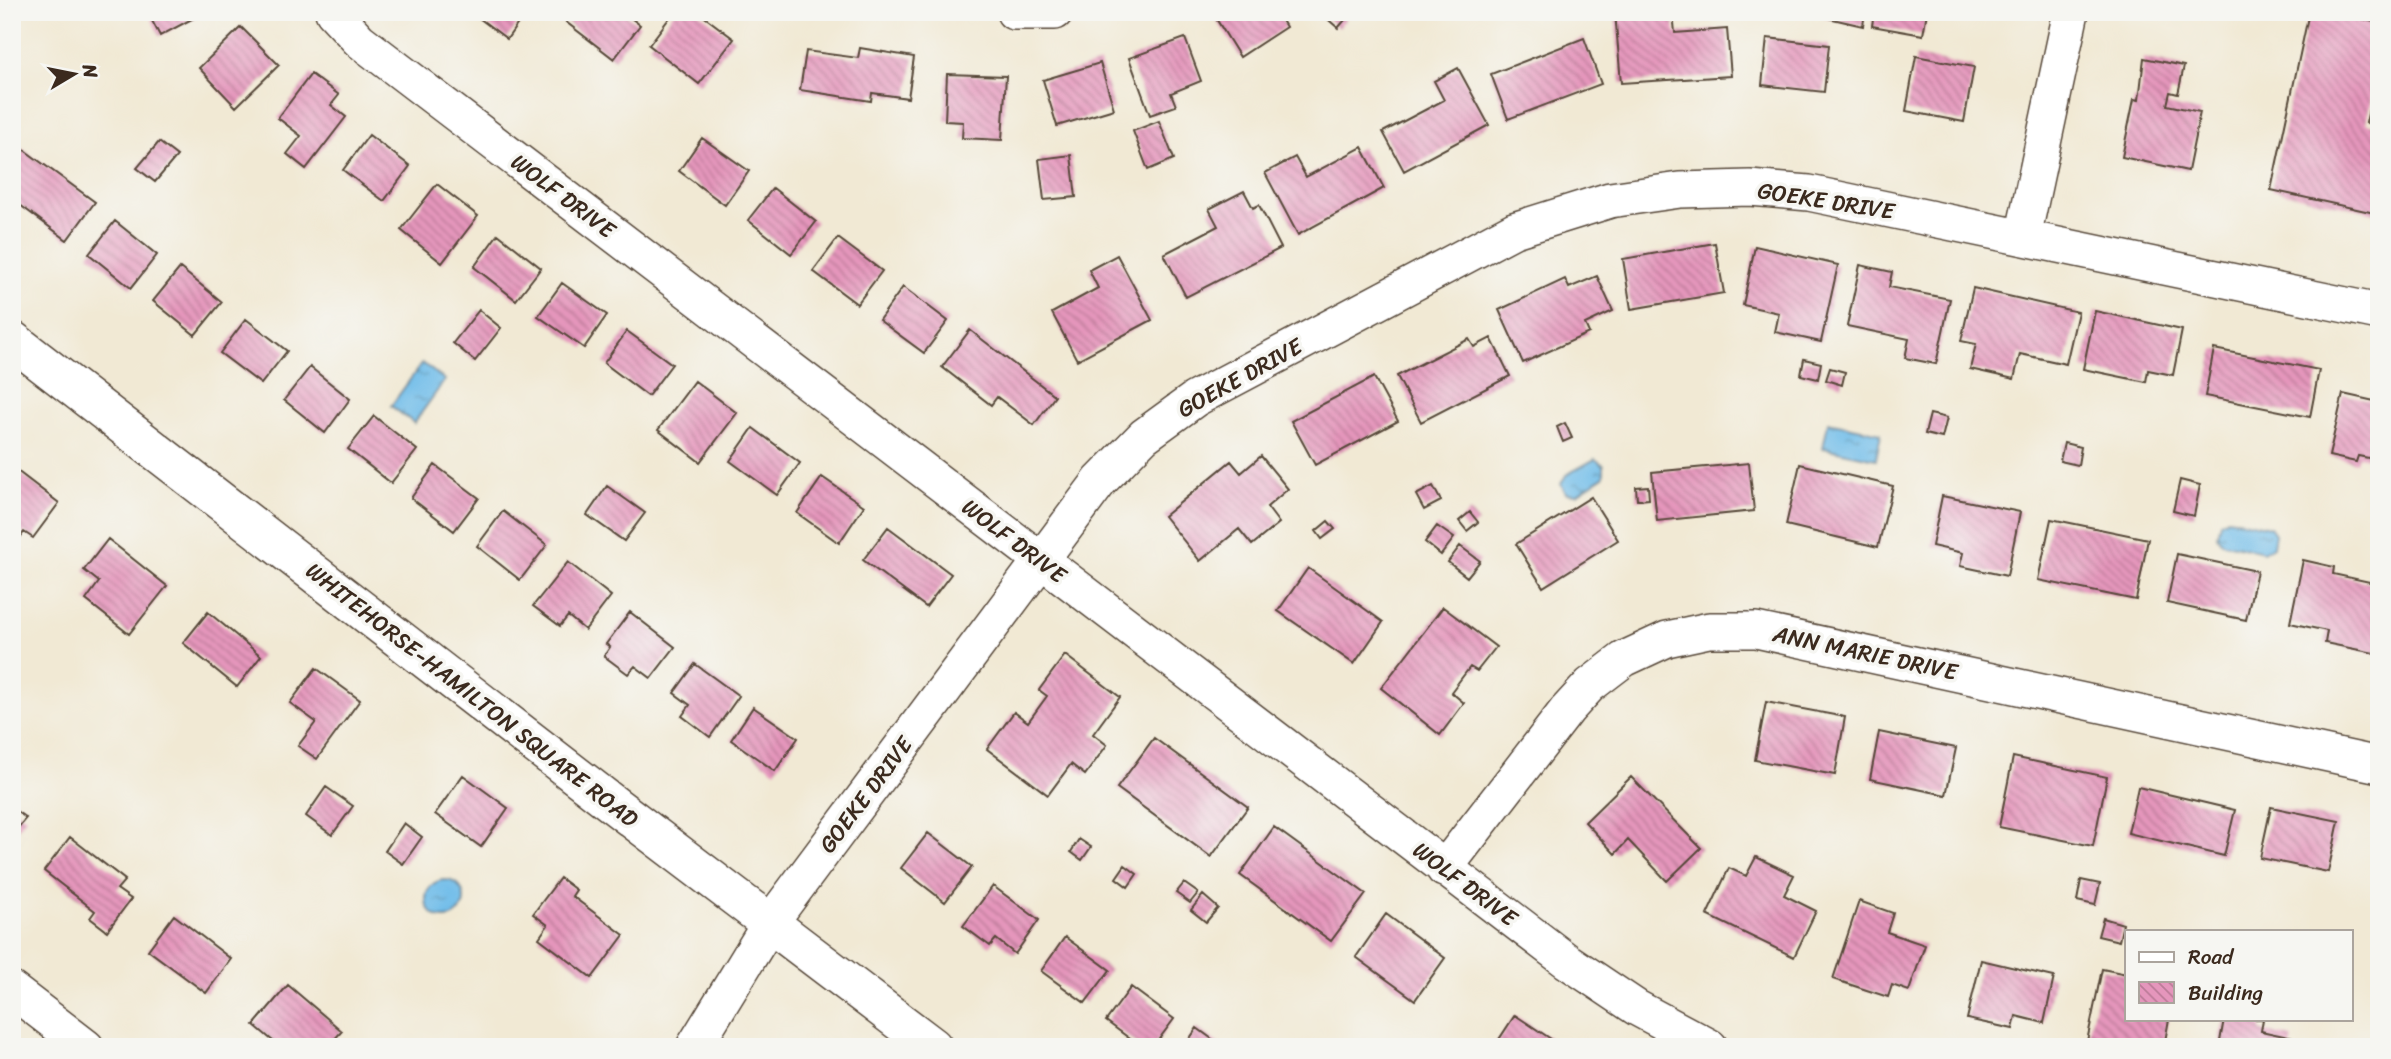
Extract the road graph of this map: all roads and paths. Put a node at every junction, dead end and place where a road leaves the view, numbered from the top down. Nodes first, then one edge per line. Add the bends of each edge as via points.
1 (333, 12) edge
2 (1014, 12) edge
3 (1055, 12) edge
4 (2071, 12) edge
5 (2022, 237) junction
6 (2379, 312) edge
7 (12, 340) edge
8 (1040, 561) junction
9 (2379, 765) edge
10 (1444, 869) junction
11 (770, 923) junction
12 (12, 990) edge
13 (86, 1047) edge
14 (694, 1047) edge
15 (933, 1047) edge
16 (1710, 1047) edge

1 - 8 street, WOLF DRIVE via 359,40
2 - 3 street
4 - 5 street
5 - 6 street, GOEKE DRIVE
5 - 8 street, GOEKE DRIVE via 1809,193 1750,188 1680,190 1611,200 1543,219 1514,230 1195,399 1144,436 1100,481
7 - 11 street, WHITEHORSE-HAMILTON SQUARE ROAD
8 - 10 street, WOLF DRIVE
8 - 11 street, GOEKE DRIVE
9 - 10 street, ANN MARIE DRIVE via 1756,630 1709,629 1667,639 1635,654 1590,685
10 - 16 street, WOLF DRIVE via 1637,1008
11 - 14 street, GOEKE DRIVE
11 - 15 street, WHITEHORSE-HAMILTON SQUARE ROAD
12 - 13 street

